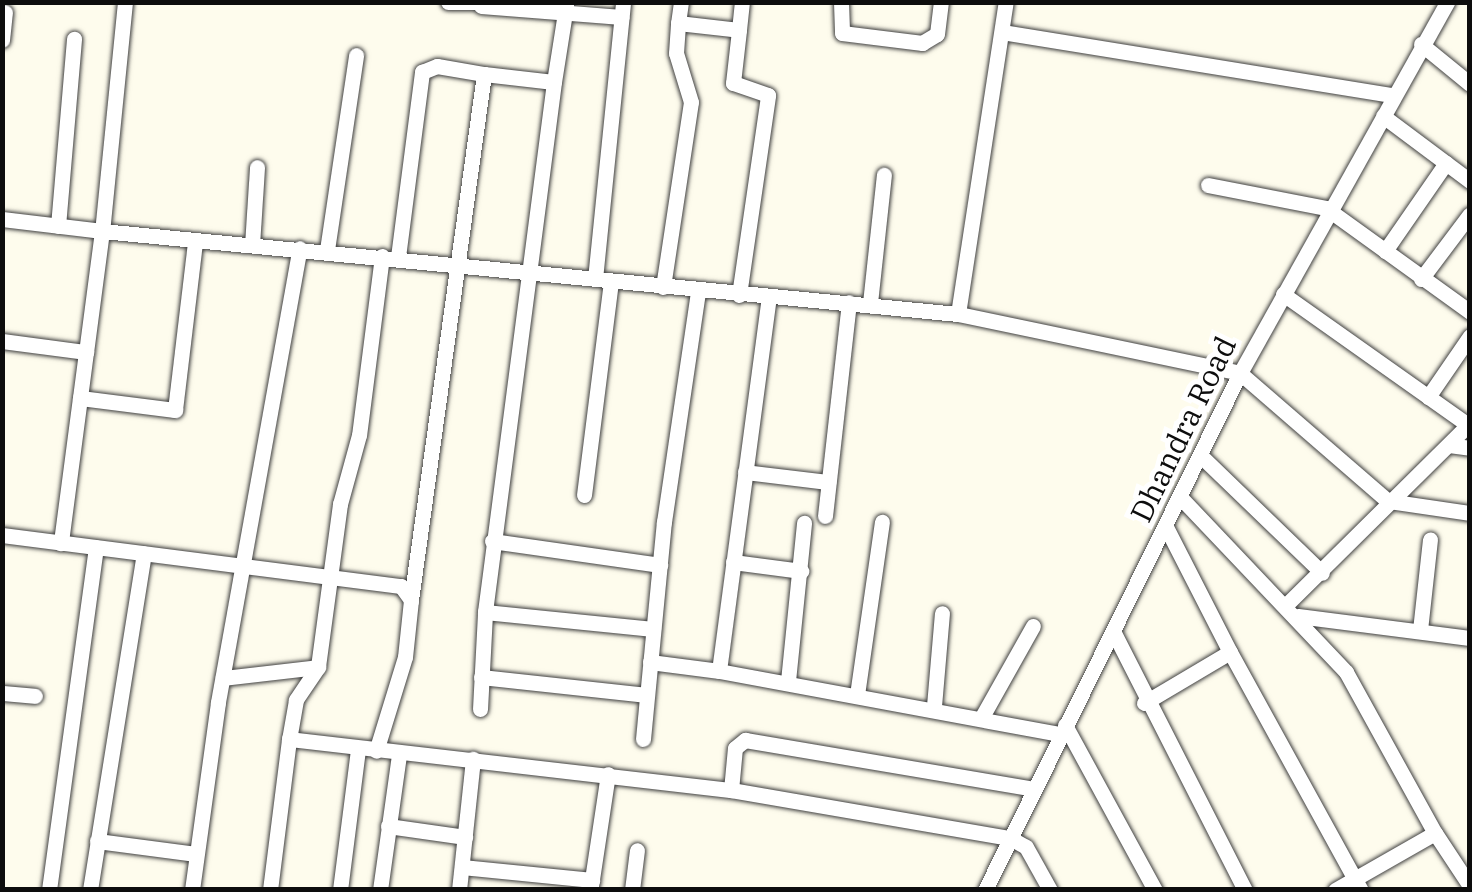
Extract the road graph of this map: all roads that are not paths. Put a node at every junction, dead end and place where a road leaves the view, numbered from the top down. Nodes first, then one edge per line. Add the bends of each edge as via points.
1 (125, 2) edge
2 (448, 2) edge
3 (681, 2) edge
4 (742, 2) edge
5 (840, 2) edge
6 (941, 2) edge
7 (1006, 2) edge
8 (1447, 2) edge
9 (481, 4) edge
10 (566, 8) edge
11 (622, 10) edge
12 (5, 12) dead end
13 (678, 23) junction
14 (739, 30) junction
15 (1002, 32) junction
16 (74, 39) dead end
17 (2, 40) edge
18 (1421, 44) junction
19 (356, 56) dead end
20 (484, 74) junction
21 (554, 82) junction
22 (1470, 84) edge
23 (1392, 95) junction
24 (1382, 116) junction
25 (1446, 163) junction
26 (258, 168) dead end
27 (884, 175) dead end
28 (1470, 181) edge
29 (1208, 185) dead end
30 (1326, 208) junction
31 (1470, 214) edge
32 (2, 219) edge
33 (58, 226) junction
34 (102, 231) junction
35 (195, 242) junction
36 (252, 245) junction
37 (300, 248) junction
38 (328, 250) junction
39 (1385, 251) junction
40 (390, 256) junction
41 (458, 264) junction
42 (529, 272) junction
43 (1421, 279) junction
44 (603, 280) junction
45 (663, 286) junction
46 (698, 291) junction
47 (1284, 294) junction
48 (738, 296) junction
49 (769, 296) junction
50 (849, 302) junction
51 (870, 302) junction
52 (1470, 312) edge
53 (958, 314) junction
54 (1470, 336) edge
55 (2, 341) edge
56 (86, 352) junction
57 (1240, 373) junction
58 (1428, 397) junction
59 (80, 398) junction
60 (1469, 424) edge
61 (1448, 445) junction
62 (1470, 448) edge
63 (1200, 456) junction
64 (745, 472) junction
65 (828, 482) junction
66 (584, 495) dead end
67 (1181, 498) junction
68 (1388, 500) junction
69 (1470, 512) edge
70 (825, 516) dead end
71 (882, 522) dead end
72 (804, 524) dead end
73 (1166, 528) junction
74 (2, 536) edge
75 (1430, 540) dead end
76 (492, 541) junction
77 (61, 543) junction
78 (96, 547) junction
79 (144, 553) junction
80 (732, 562) junction
81 (246, 565) junction
82 (660, 565) junction
83 (801, 571) junction
84 (1322, 572) junction
85 (328, 576) junction
86 (411, 600) junction
87 (1292, 610) junction
88 (486, 612) junction
89 (942, 613) dead end
90 (1033, 626) dead end
91 (654, 629) junction
92 (1420, 630) junction
93 (1113, 631) junction
94 (1470, 638) edge
95 (1230, 652) junction
96 (650, 662) junction
97 (318, 667) junction
98 (719, 671) junction
99 (292, 674) junction
100 (481, 677) junction
101 (223, 678) junction
102 (788, 681) junction
103 (304, 692) junction
104 (2, 693) edge
105 (858, 695) junction
106 (35, 696) dead end
107 (647, 696) junction
108 (1144, 703) junction
109 (934, 706) junction
110 (480, 709) dead end
111 (983, 715) junction
112 (1062, 730) junction
113 (289, 739) junction
114 (643, 739) dead end
115 (358, 749) junction
116 (376, 751) junction
117 (398, 754) junction
118 (473, 760) junction
119 (608, 774) junction
120 (1034, 789) junction
121 (731, 790) junction
122 (388, 826) junction
123 (1435, 833) junction
124 (466, 837) junction
125 (1010, 838) junction
126 (96, 841) junction
127 (637, 850) dead end
128 (196, 854) junction
129 (462, 867) junction
130 (592, 884) edge
131 (1358, 884) edge
132 (1470, 886) edge
133 (49, 890) edge
134 (90, 890) edge
135 (192, 890) edge
136 (270, 890) edge
137 (340, 890) edge
138 (380, 890) edge
139 (459, 890) edge
140 (632, 890) edge
141 (985, 890) edge
142 (1050, 890) edge
143 (1155, 890) edge
144 (1245, 890) edge
145 (1335, 890) edge

1 - 34 street
2 - 9 street
3 - 13 street
4 - 14 street
5 - 6 street via 842,32 922,43 936,34
7 - 15 street
8 - 18 street, Dhandra Road
9 - 10 street
10 - 11 street
10 - 21 street
11 - 44 street
12 - 17 street
13 - 14 street
13 - 45 street via 676,53 691,102
14 - 48 street via 733,83 768,95
15 - 23 street
15 - 53 street
16 - 33 street
18 - 22 street
18 - 23 street, Dhandra Road
19 - 38 street
20 - 21 street
20 - 40 street via 437,66 422,72
20 - 41 street
21 - 42 street
23 - 24 street, Dhandra Road
24 - 25 street
24 - 30 street, Dhandra Road
25 - 28 street
25 - 39 street
26 - 36 street
27 - 51 street
29 - 30 street
30 - 39 street
30 - 47 street, Dhandra Road
31 - 43 street
32 - 33 street
33 - 34 street
34 - 35 street
34 - 56 street
35 - 36 street
35 - 59 street via 176,410
36 - 37 street
37 - 38 street
37 - 81 street
38 - 40 street
39 - 43 street
40 - 41 street
40 - 85 street
41 - 42 street
41 - 86 street
42 - 44 street
42 - 76 street
43 - 52 street
44 - 45 street
44 - 66 street
45 - 46 street
46 - 48 street
46 - 82 street
47 - 57 street, Dhandra Road
47 - 58 street
48 - 49 street
49 - 50 street
49 - 64 street
50 - 51 street
50 - 65 street
51 - 53 street
53 - 57 street
54 - 58 street
55 - 56 street
56 - 59 street
57 - 63 street, Dhandra Road
57 - 68 street
58 - 60 street
59 - 77 street
60 - 61 street
61 - 62 street
61 - 68 street
63 - 67 street, Dhandra Road
63 - 84 street
64 - 65 street
64 - 80 street
65 - 70 street
67 - 73 street, Dhandra Road
67 - 87 street
68 - 69 street
68 - 84 street
71 - 105 street
72 - 83 street
73 - 93 street, Dhandra Road
73 - 95 street
74 - 77 street
75 - 92 street
76 - 82 street
76 - 88 street
77 - 78 street
78 - 79 street
78 - 133 street
79 - 81 street
79 - 126 street
80 - 83 street
80 - 98 street
81 - 85 street
81 - 101 street
82 - 91 street
83 - 102 street
84 - 87 street
85 - 86 street via 401,586
85 - 97 street
86 - 116 street via 402,675
87 - 92 street
87 - 123 street via 1346,672
88 - 91 street
88 - 100 street
89 - 109 street
90 - 111 street
91 - 96 street
92 - 94 street
93 - 108 street
93 - 112 street, Dhandra Road
95 - 108 street
95 - 131 street
96 - 98 street
96 - 107 street
97 - 99 street
97 - 103 street
98 - 102 street
99 - 101 street
99 - 103 street
100 - 107 street
100 - 110 street
101 - 128 street
102 - 105 street
103 - 113 street
104 - 106 street
105 - 109 street
107 - 114 street
108 - 144 street
109 - 111 street
111 - 112 street
112 - 120 street, Dhandra Road
112 - 143 street
113 - 115 street
113 - 136 street
115 - 116 street
115 - 137 street
116 - 117 street
117 - 118 street
117 - 122 street
118 - 119 street
118 - 124 street
119 - 121 street
119 - 130 street
120 - 121 street via 745,740 735,748
120 - 125 street, Dhandra Road
121 - 125 street
122 - 124 street
122 - 138 street
123 - 131 street
123 - 132 street
124 - 129 street
125 - 141 street, Dhandra Road
125 - 142 street via 1026,847
126 - 128 street
126 - 134 street
127 - 140 street
128 - 135 street
129 - 130 street
129 - 139 street
131 - 145 street

